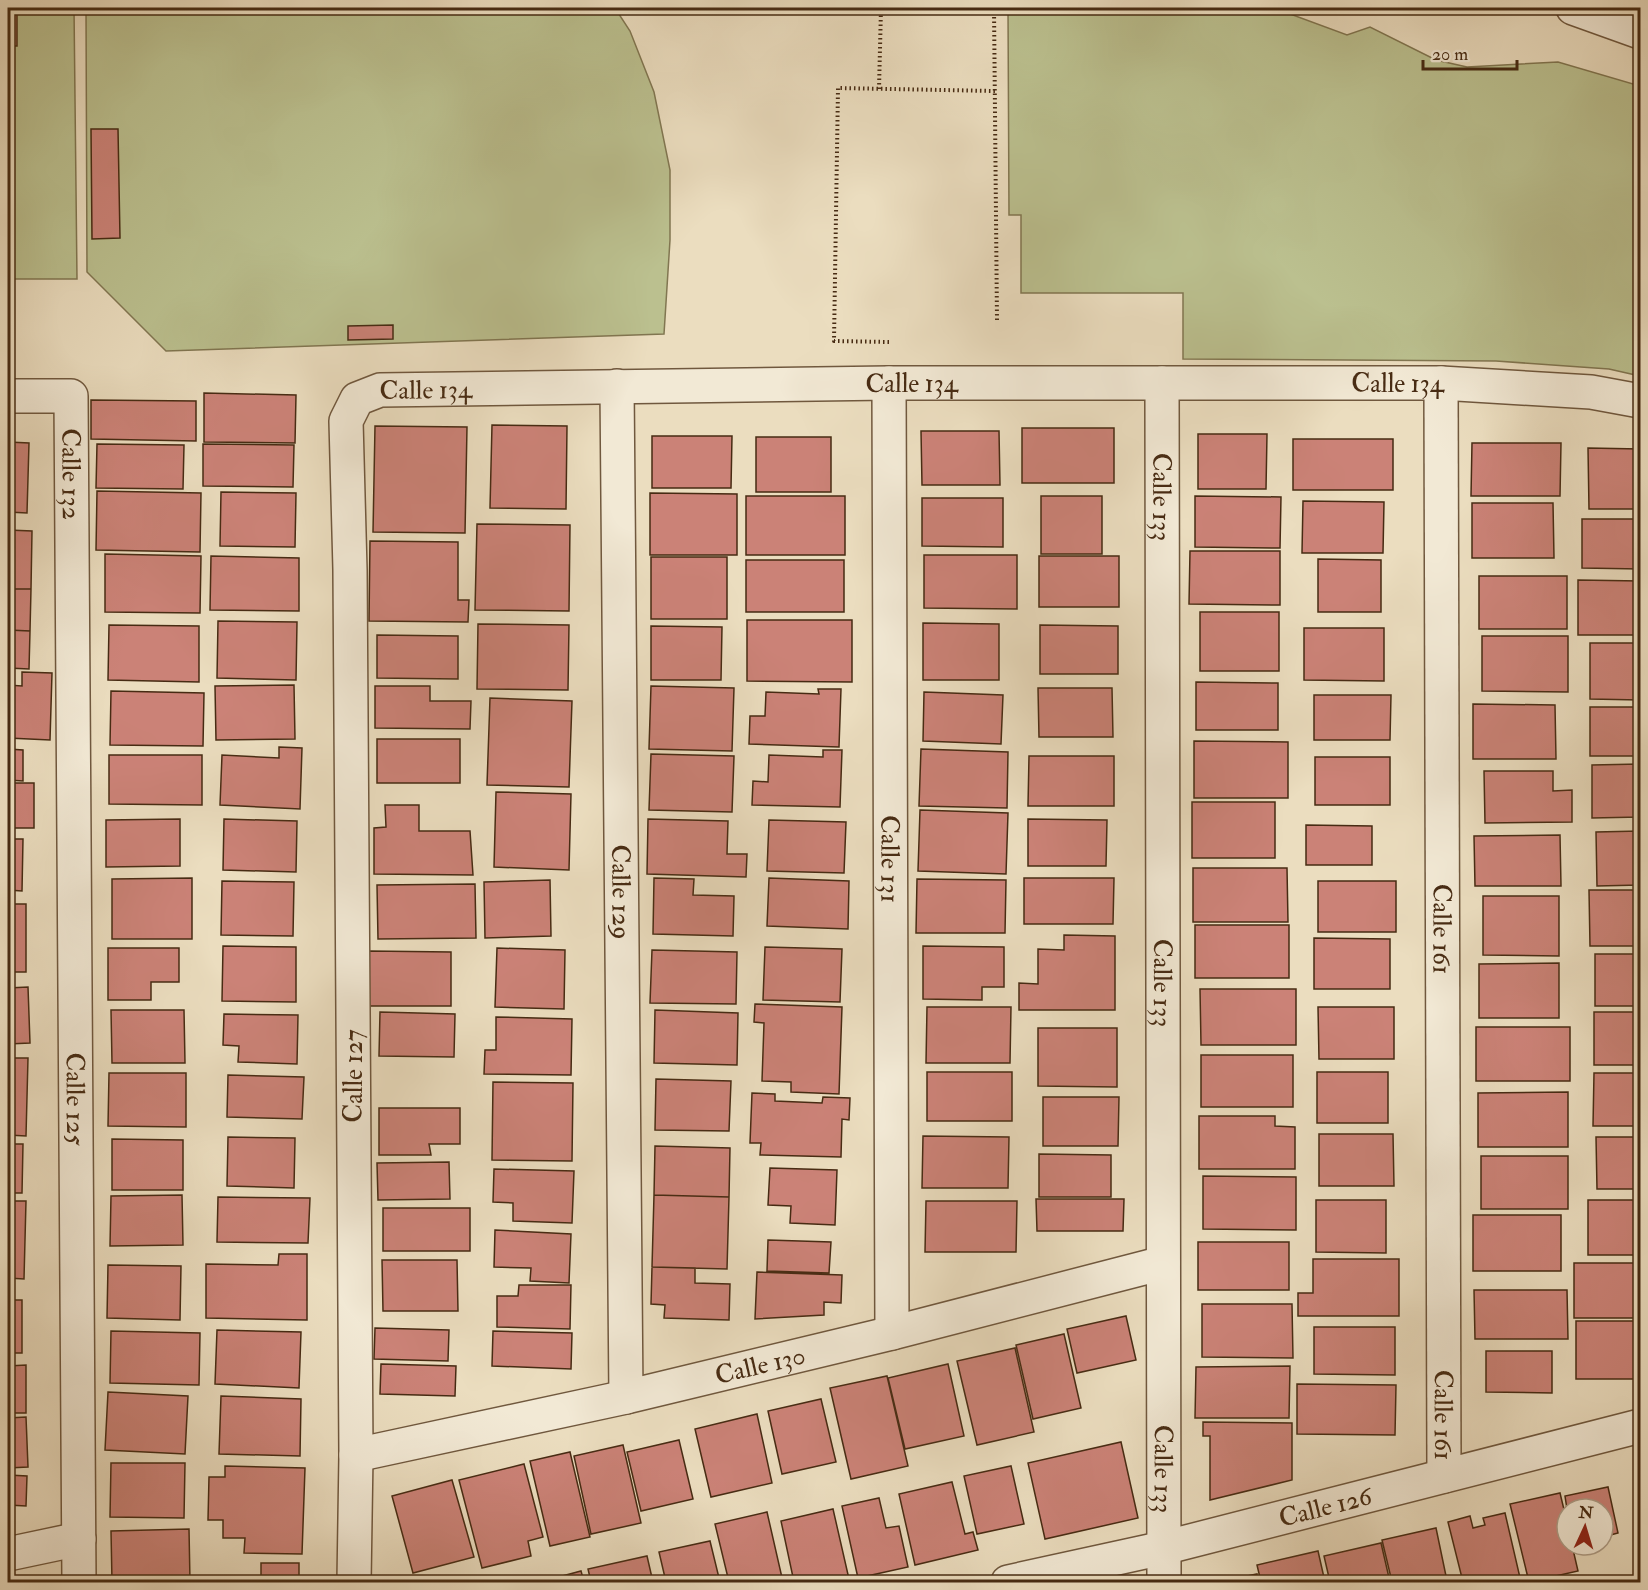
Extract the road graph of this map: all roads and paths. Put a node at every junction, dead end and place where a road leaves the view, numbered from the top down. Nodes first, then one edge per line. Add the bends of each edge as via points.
1 (881, 8) edge
2 (994, 8) edge
3 (1574, 8) edge
4 (1641, 32) edge
5 (879, 89) junction
6 (995, 91) junction
7 (997, 321) dead end
8 (889, 342) dead end
9 (889, 383) junction
10 (1162, 383) junction
11 (1441, 383) junction
12 (617, 386) junction
13 (8, 396) edge
14 (1641, 401) edge
15 (350, 570) joint
16 (72, 616) joint
17 (1163, 1263) junction
18 (892, 1333) junction
19 (626, 1397) junction
20 (1641, 1426) edge
21 (356, 1455) junction
22 (1444, 1476) junction
23 (79, 1539) junction
24 (1163, 1548) junction
25 (8, 1554) edge
26 (79, 1582) edge
27 (354, 1582) edge
28 (1008, 1582) edge
29 (1164, 1582) edge

1 - 5 path
2 - 6 path
3 - 4 street
5 - 6 path
5 - 8 path via 838,88 834,341
6 - 7 path
9 - 10 street, Calle 134
9 - 12 street, Calle 134
9 - 18 street, Calle 131
10 - 11 street, Calle 134
10 - 17 street, Calle 133
11 - 14 street, Calle 134 via 1591,393
11 - 22 street, Calle 161
12 - 15 street, Calle 134 via 380,390 357,399 346,421
12 - 19 street, Calle 129
13 - 16 street, Calle 132 via 71,396
15 - 21 street, Calle 127
16 - 23 street, Calle 125
17 - 18 street, Calle 130
17 - 24 street, Calle 133
18 - 19 street, Calle 130
19 - 21 street, Calle 130
20 - 22 street, Calle 126
21 - 27 street, Calle 127
22 - 24 street, Calle 126
23 - 25 street
23 - 26 street, Calle 125
24 - 28 street, Calle 126
24 - 29 street, Calle 133

